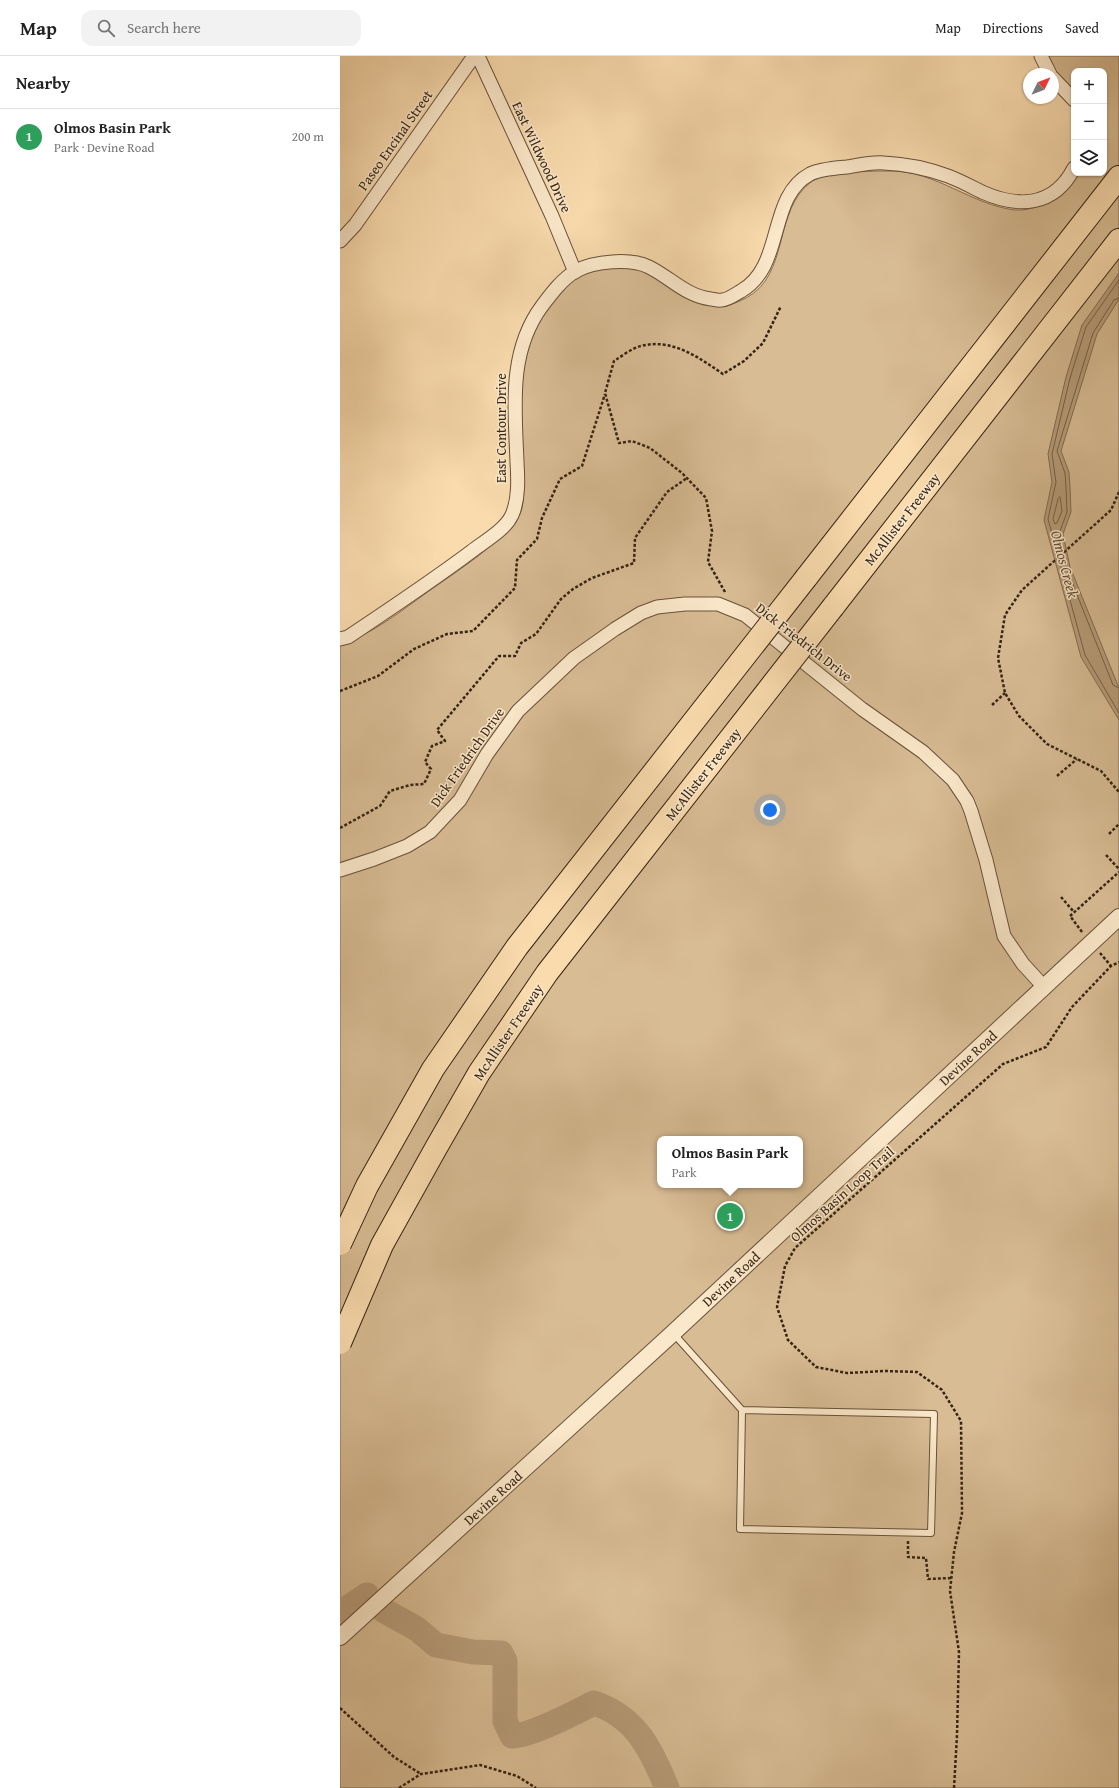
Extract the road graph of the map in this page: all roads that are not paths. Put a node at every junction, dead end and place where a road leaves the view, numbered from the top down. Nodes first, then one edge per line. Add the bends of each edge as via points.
1 (474, 56) edge
2 (478, 56) edge
3 (1042, 56) edge
4 (1047, 68) edge
5 (1059, 84) edge
6 (1071, 97) edge
7 (1071, 174) edge
8 (1119, 177) edge
9 (1119, 240) edge
10 (340, 241) edge
11 (575, 272) junction
12 (340, 639) edge
13 (340, 870) edge
14 (1119, 917) edge
15 (1044, 987) junction
16 (340, 1244) edge
17 (673, 1334) junction
18 (340, 1343) edge
19 (742, 1410) junction
20 (340, 1637) edge

1 - 10 street, Paseo Encinal Street via 355,225
2 - 11 street, East Wildwood Drive
3 - 4 street
5 - 6 street
7 - 11 street, East Contour Drive via 1053,193 1037,202 1012,201 985,193 951,177 913,165 880,162 810,174 792,190 780,214 776,238 760,275 742,291 722,300 699,297 648,267 627,261 601,264
8 - 16 highway, bridge via 517,947 433,1069 367,1186
9 - 18 highway, McAllister Freeway, bridge via 547,974 480,1073 436,1148 382,1245
11 - 12 street, East Contour Drive via 537,313 519,354 515,383 518,485 512,515 499,531 428,583 348,637
13 - 15 street, Dick Friedrich Drive via 407,846 430,832 460,800 487,754 518,711 574,658 615,629 642,613 657,608 685,604 718,604 745,615 862,709 923,752 953,780 971,811 1004,936 1023,964
14 - 15 street, Devine Road
15 - 17 street, Devine Road
17 - 19 lane
17 - 20 street, Devine Road
19 - 19 lane via 740,1529 932,1533 934,1414

